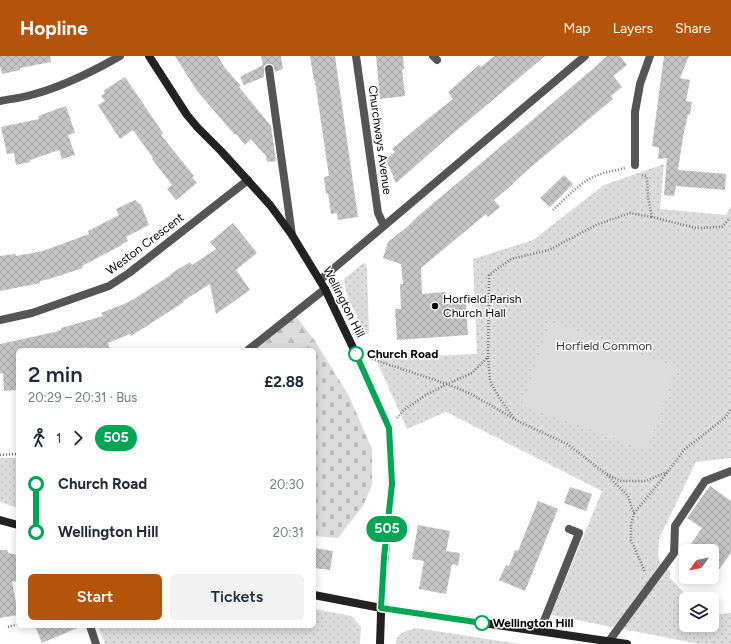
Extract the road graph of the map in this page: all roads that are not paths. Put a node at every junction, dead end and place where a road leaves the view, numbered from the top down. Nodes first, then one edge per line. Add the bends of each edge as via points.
1 (120, 56) edge
2 (149, 56) edge
3 (356, 56) edge
4 (585, 56) edge
5 (650, 56) edge
6 (269, 69) dead end
7 (0, 101) edge
8 (637, 169) road end
9 (248, 180) junction
10 (384, 226) junction
11 (292, 235) junction
12 (320, 280) junction
13 (325, 289) junction
14 (0, 320) edge
15 (251, 348) edge
16 (731, 471) edge
17 (0, 520) edge
18 (16, 524) edge
19 (570, 529) dead end
20 (316, 595) edge
21 (381, 608) junction
22 (91, 628) edge
23 (540, 631) junction
24 (609, 641) junction
25 (96, 644) edge
26 (380, 644) edge
27 (627, 644) edge

1 - 7 street via 70,82 31,95
2 - 9 street, Wellington Hill via 187,115
3 - 10 street, Churchways Avenue via 378,213
4 - 10 street
5 - 8 street via 640,84 635,112
6 - 11 street
9 - 11 street, Wellington Hill
9 - 14 street, Weston Crescent via 130,273 109,286 32,313
10 - 12 street
11 - 12 street, Wellington Hill
12 - 13 street, Wellington Hill
13 - 15 street
13 - 21 street, Wellington Hill via 389,428 392,484
16 - 24 street via 705,481 675,526 674,553
17 - 18 street
19 - 23 street via 579,533
20 - 21 street
21 - 23 street
21 - 26 street, Wellington Hill
22 - 25 street
23 - 24 street
24 - 27 street

